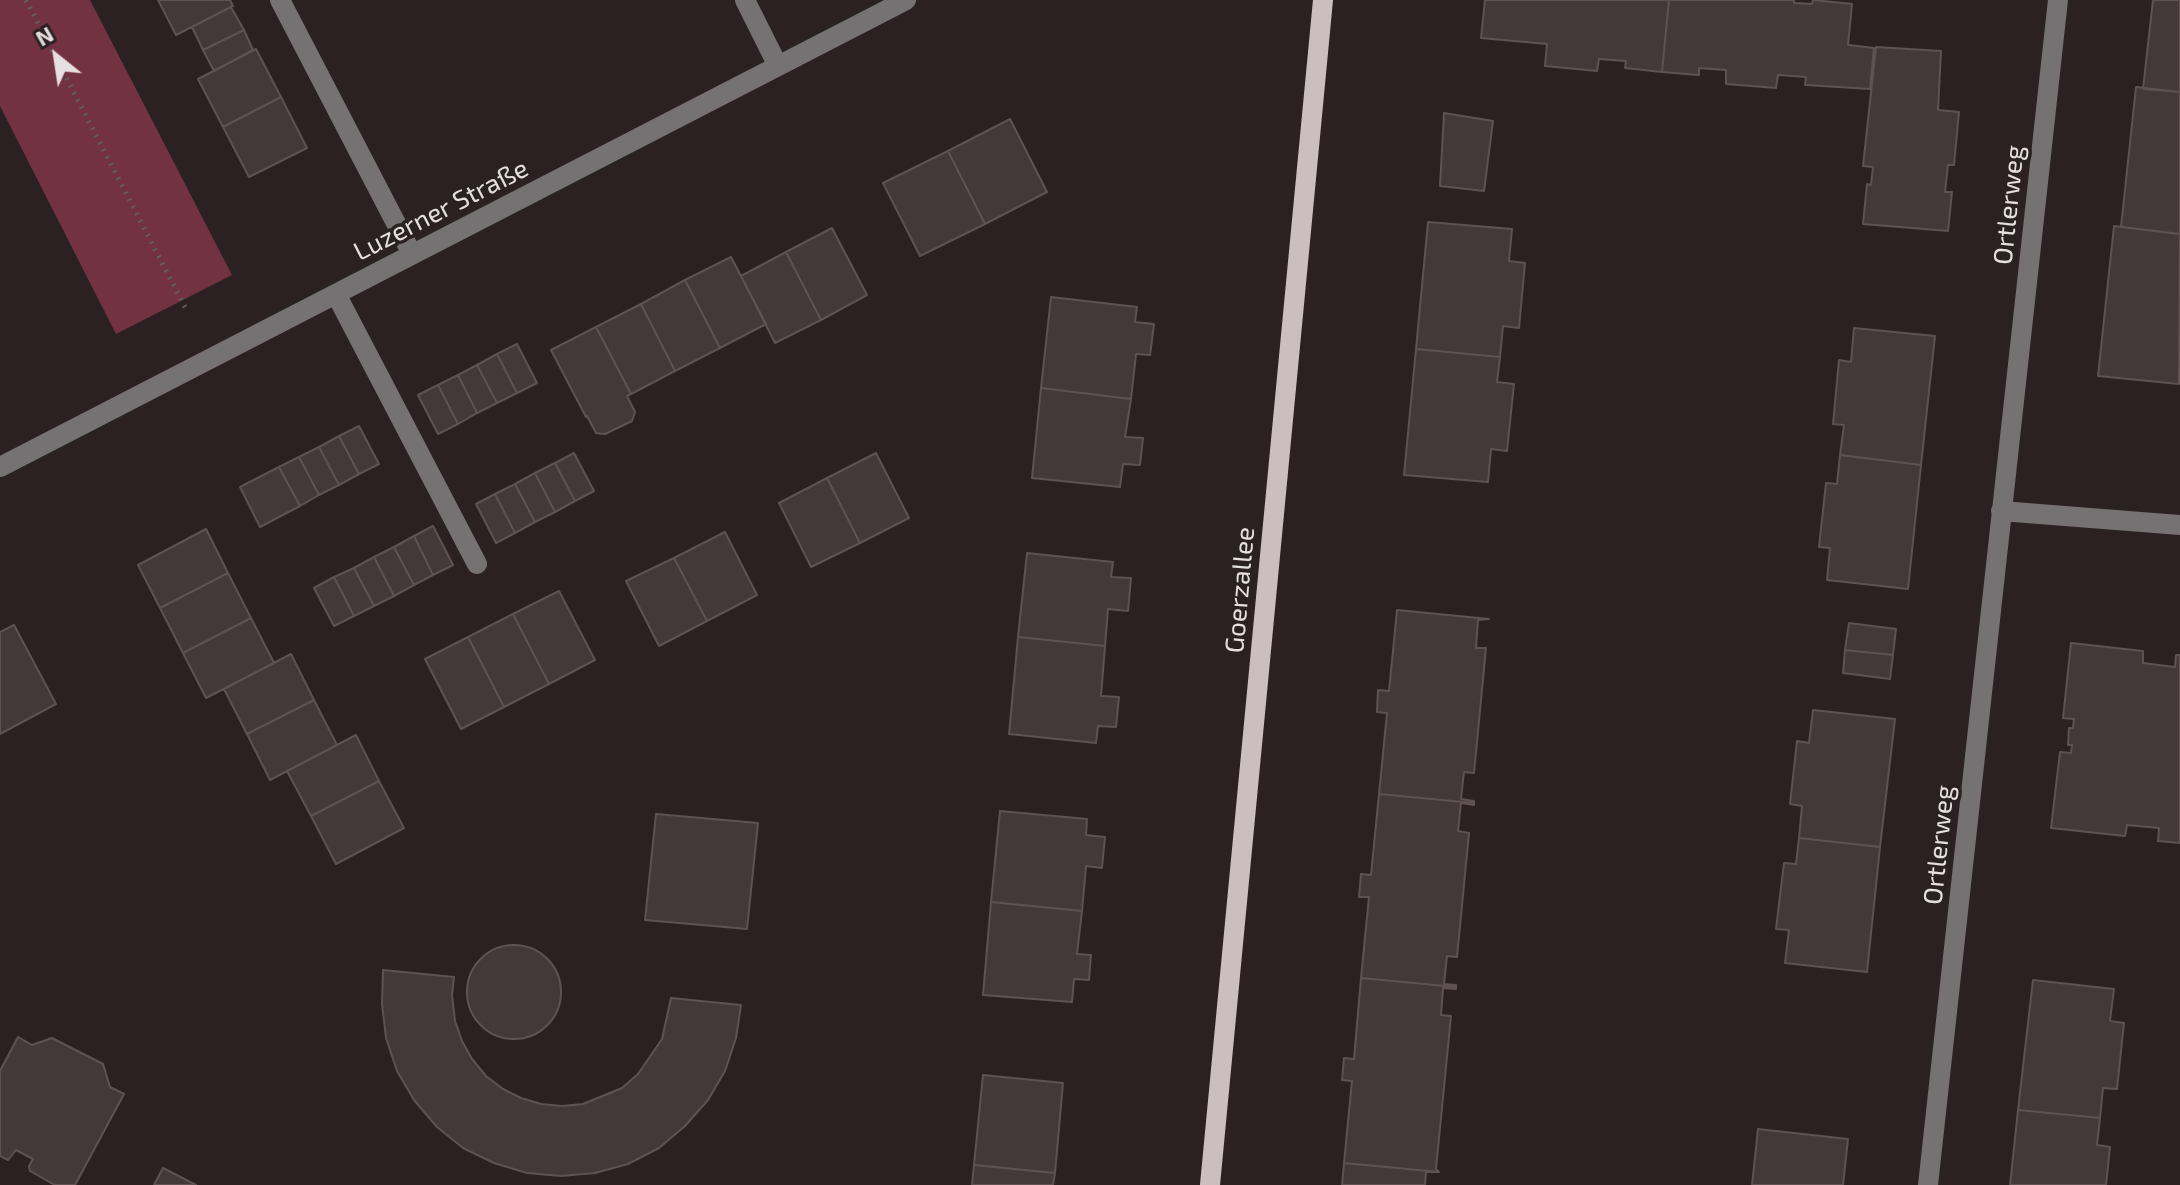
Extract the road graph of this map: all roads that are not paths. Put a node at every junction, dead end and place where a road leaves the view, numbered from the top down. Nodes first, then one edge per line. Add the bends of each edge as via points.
1 (280, 0) edge
2 (745, 0) edge
3 (906, 0) edge
4 (1323, 0) edge
5 (2058, 0) edge
6 (778, 66) junction
7 (412, 254) junction
8 (336, 294) junction
9 (0, 467) edge
10 (2001, 511) junction
11 (2180, 525) edge
12 (477, 564) dead end
13 (1210, 1185) edge
14 (1928, 1185) edge

1 - 7 street
2 - 6 street
3 - 6 street, Luzerner Straße
4 - 13 main road, Goerzallee
5 - 10 street, Ortlerweg
6 - 7 street, Luzerner Straße
7 - 8 street, Luzerner Straße
8 - 9 street, Luzerner Straße
8 - 12 street
10 - 11 street
10 - 14 street, Ortlerweg

